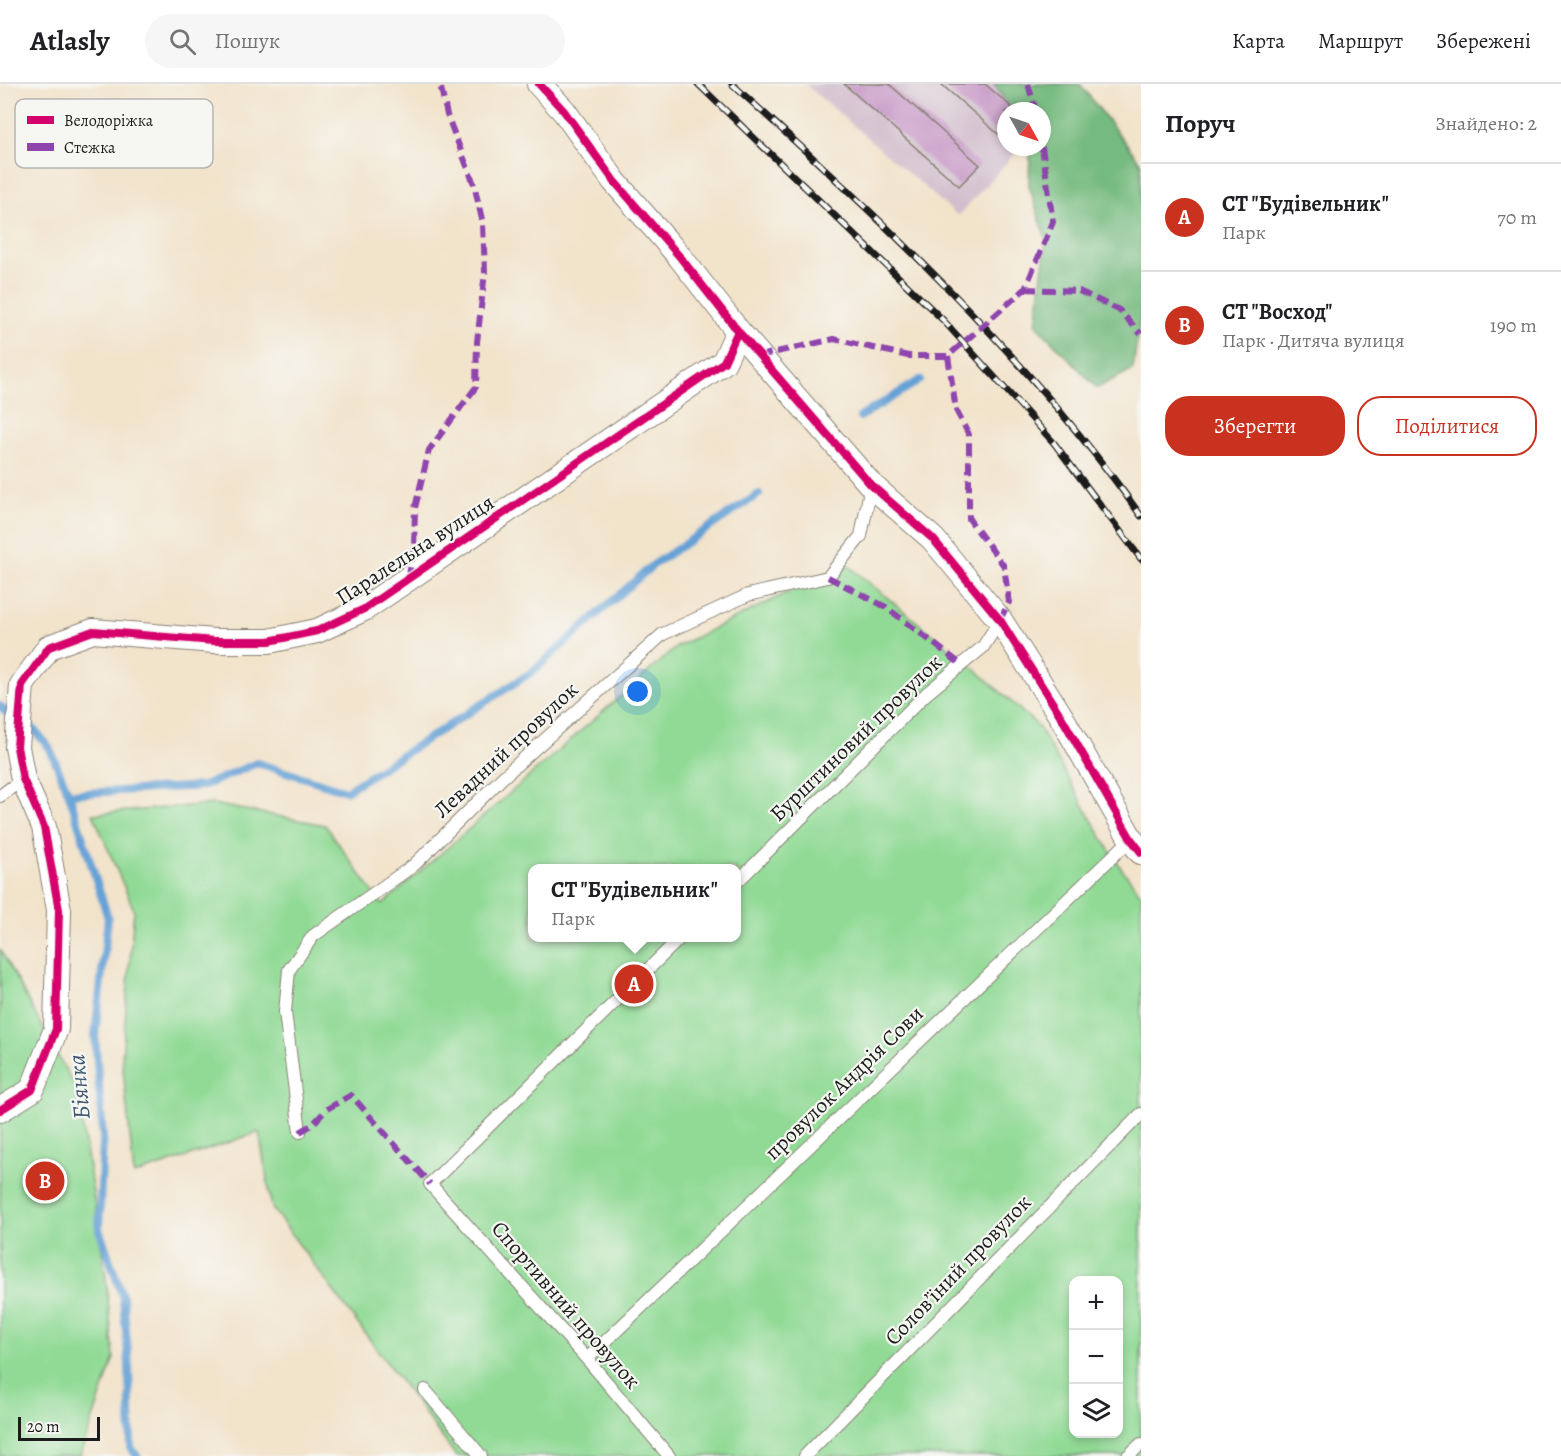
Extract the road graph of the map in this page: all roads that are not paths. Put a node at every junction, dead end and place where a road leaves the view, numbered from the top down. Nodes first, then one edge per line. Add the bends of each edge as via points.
1 (539, 84) edge
2 (738, 331) junction
3 (871, 485) junction
4 (1000, 620) junction
5 (23, 778) junction
6 (0, 796) edge
7 (1136, 845) edge
8 (741, 878) edge
9 (676, 942) edge
10 (0, 1110) edge
11 (1141, 1114) edge
12 (300, 1132) dead end
13 (587, 1359) junction
14 (425, 1390) dead end
15 (1141, 1444) edge
16 (481, 1456) edge
17 (669, 1456) edge
18 (805, 1456) edge
19 (1128, 1456) edge

1 - 2 street
2 - 3 street
2 - 5 street, Паралельна вулиця via 724,363 363,609 317,631 269,641 214,641 93,631 49,647 22,685 17,747
3 - 4 street via 933,538
3 - 12 lane, Левадний провулок via 861,536 828,577 748,595 663,634 502,778 414,865 313,936 289,970 285,1012
4 - 7 street
4 - 8 lane, Бурштиновий провулок via 983,647 926,694
5 - 6 lane
5 - 10 street, Паралельна вулиця via 44,827 59,910 56,1029 32,1090
7 - 13 lane, провулок Андрія Сови
9 - 13 lane, Спортивний провулок via 430,1184
11 - 18 lane, Соловʼїний провулок
13 - 17 lane, Спортивний провулок
14 - 16 lane
15 - 19 lane

